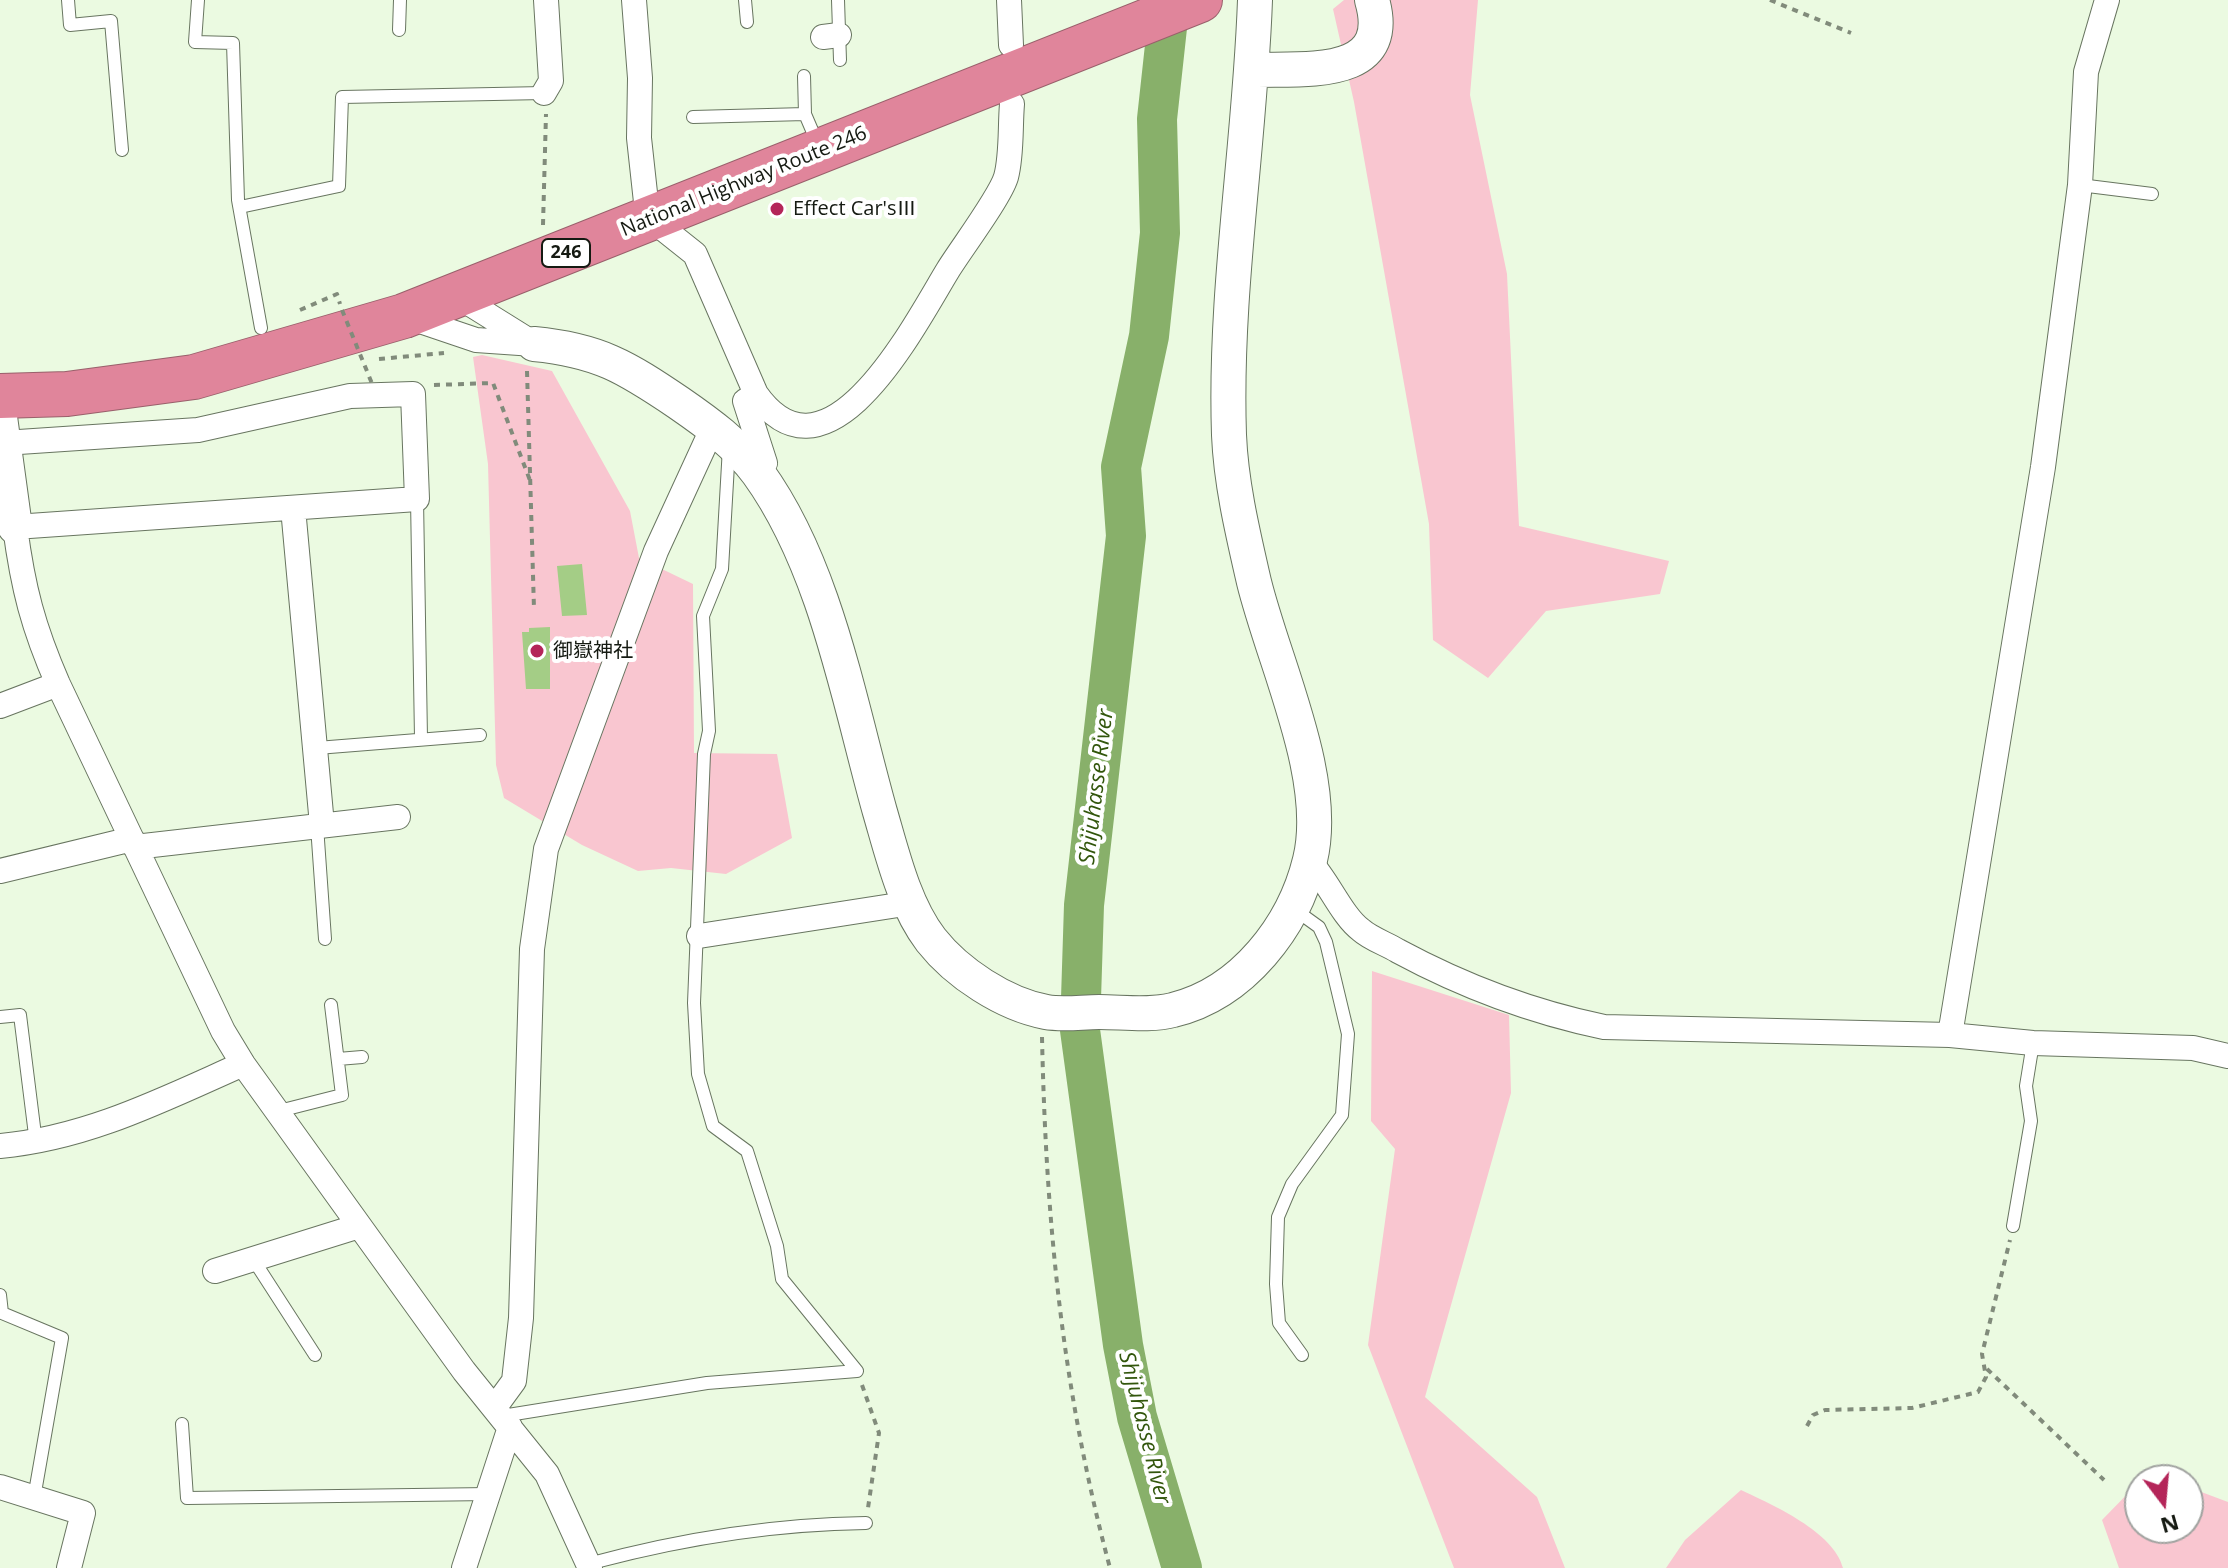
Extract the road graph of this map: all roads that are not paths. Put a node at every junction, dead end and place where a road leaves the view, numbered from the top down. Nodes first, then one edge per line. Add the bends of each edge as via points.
1 (68, 0) edge
2 (198, 0) edge
3 (400, 0) edge
4 (546, 0) edge
5 (634, 0) edge
6 (745, 0) edge
7 (838, 0) edge
8 (1009, 0) edge
9 (1200, 0) edge
10 (1255, 0) edge
11 (1372, 0) edge
12 (2107, 0) edge
13 (747, 22) dead end
14 (399, 30) dead end
15 (1011, 45) dead end
16 (840, 60) dead end
17 (1253, 70) junction
18 (804, 76) dead end
19 (544, 93) joint
20 (1012, 104) dead end
21 (693, 117) dead end
22 (813, 132) junction
23 (122, 150) dead end
24 (2080, 185) junction
25 (2152, 194) dead end
26 (240, 207) junction
27 (651, 219) junction
28 (459, 297) junction
29 (404, 316) junction
30 (261, 328) dead end
31 (530, 343) junction
32 (756, 394) junction
33 (0, 396) edge
34 (2, 430) edge
35 (722, 435) junction
36 (756, 470) junction
37 (417, 499) junction
38 (293, 508) junction
39 (15, 527) junction
40 (58, 684) junction
41 (0, 706) edge
42 (480, 735) dead end
43 (421, 738) junction
44 (317, 748) junction
45 (398, 817) dead end
46 (320, 826) junction
47 (133, 843) junction
48 (1310, 862) junction
49 (0, 871) edge
50 (911, 903) junction
51 (1294, 909) junction
52 (699, 936) junction
53 (325, 939) dead end
54 (331, 1005) dead end
55 (0, 1017) edge
56 (1950, 1035) junction
57 (2033, 1043) junction
58 (2228, 1056) edge
59 (362, 1057) dead end
60 (338, 1059) junction
61 (243, 1064) junction
62 (275, 1112) junction
63 (36, 1143) junction
64 (0, 1146) edge
65 (359, 1226) junction
66 (2013, 1226) road end
67 (253, 1259) junction
68 (215, 1271) dead end
69 (0, 1299) edge
70 (315, 1355) dead end
71 (1302, 1355) dead end
72 (502, 1417) junction
73 (182, 1424) dead end
74 (0, 1487) edge
75 (489, 1494) junction
76 (34, 1498) junction
77 (866, 1523) road end
78 (589, 1566) edge
79 (69, 1568) edge
80 (464, 1568) edge

1 - 23 lane via 70,25 111,21
2 - 26 lane via 195,42 233,43
3 - 14 lane
4 - 19 street via 551,81
5 - 27 street via 643,194
6 - 13 lane
7 - 16 lane via 831,36
8 - 15 street
9 - 22 highway, National Highway Route 246 / 246 via 1112,35
10 - 17 street
11 - 17 street via 1378,24 1373,43 1352,62
12 - 24 street via 2086,72
17 - 48 street via 1229,364 1229,441 1255,587 1314,796
18 - 22 lane
19 - 26 lane via 342,97 339,186
20 - 32 street via 1006,178 885,372 838,418 814,424 793,424 769,412
21 - 22 lane
22 - 27 highway, National Highway Route 246 / 246
24 - 25 lane
24 - 56 street via 2038,499
26 - 30 lane
27 - 28 highway, National Highway Route 246 / 246
27 - 32 street via 695,254
28 - 29 highway, National Highway Route 246 / 246
28 - 31 street
29 - 31 street via 476,340
29 - 33 highway, National Highway Route 246 / 246 via 194,377 98,391
31 - 35 street via 576,348 615,363
32 - 36 street via 745,401 765,463
34 - 37 street via 198,430 350,396 413,394
34 - 39 street
35 - 36 street
35 - 52 lane via 728,497 722,569 703,616 709,731
35 - 72 street via 656,551 546,849 532,949 521,1318 514,1381
36 - 50 street via 788,522 818,594 889,844
37 - 38 street
37 - 43 lane
38 - 39 street
38 - 44 street
39 - 40 street via 34,629
40 - 41 street
40 - 47 street
42 - 43 lane
43 - 44 lane
44 - 46 street
45 - 46 street
46 - 47 street
46 - 53 lane
47 - 49 street
47 - 61 street
48 - 51 street
48 - 56 street via 1360,930 1434,971 1554,1016 1604,1027
50 - 51 street via 931,940 970,975 999,996 1046,1012 1172,1011 1238,976 1271,945
50 - 52 street
51 - 71 lane via 1319,927 1326,942 1348,1034 1342,1115 1292,1184 1278,1217 1279,1323
52 - 72 lane via 694,1003 698,1074 713,1126 747,1151 782,1279 857,1371 707,1383
54 - 60 lane
55 - 63 lane via 20,1015
56 - 57 street
57 - 58 street via 2193,1048
57 - 66 lane via 2026,1086 2031,1121
59 - 60 lane
60 - 62 lane via 342,1095
61 - 62 street
61 - 63 street via 113,1122
62 - 65 street
63 - 64 street
65 - 67 street
65 - 72 street
67 - 68 street
67 - 70 lane
69 - 76 lane via 2,1313 62,1338
72 - 75 street
72 - 78 street via 547,1474
73 - 75 lane via 187,1498
74 - 76 street
75 - 80 street
76 - 79 street via 83,1513
77 - 78 lane via 738,1535 627,1554

